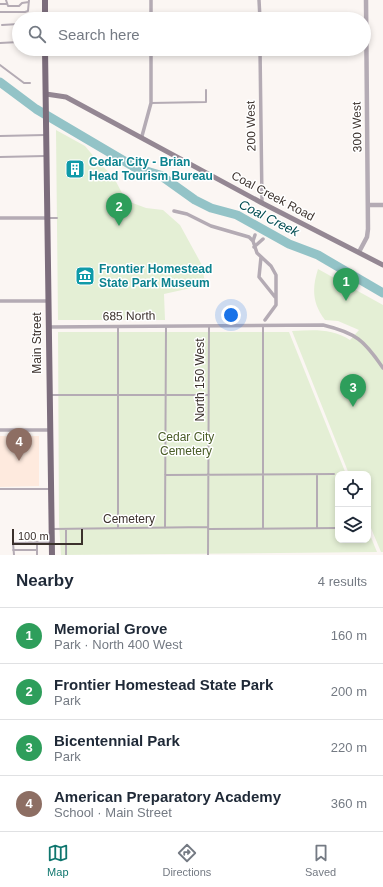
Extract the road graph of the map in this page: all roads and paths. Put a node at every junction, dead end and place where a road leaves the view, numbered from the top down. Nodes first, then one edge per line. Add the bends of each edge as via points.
1 (6, 0) edge
2 (45, 0) edge
3 (151, 0) edge
4 (259, 0) edge
5 (366, 0) edge
6 (29, 1) edge
7 (0, 4) edge
8 (6, 4) junction
9 (0, 12) edge
10 (45, 12) edge
11 (151, 12) edge
12 (260, 12) edge
13 (366, 12) edge
14 (12, 24) edge
15 (2, 25) dead end
16 (12, 42) edge
17 (0, 43) edge
18 (45, 56) edge
19 (151, 56) edge
20 (260, 56) edge
21 (367, 56) edge
22 (0, 65) edge
23 (30, 83) dead end
24 (206, 90) dead end
25 (46, 94) junction
26 (151, 103) junction
27 (46, 133) junction
28 (0, 136) edge
29 (142, 136) junction
30 (0, 156) edge
31 (47, 156) junction
32 (262, 203) junction
33 (368, 205) junction
34 (383, 205) edge
35 (174, 211) dead end
36 (0, 218) edge
37 (47, 218) junction
38 (57, 218) dead end
39 (255, 235) dead end
40 (264, 240) dead end
41 (253, 241) junction
42 (254, 247) junction
43 (359, 252) junction
44 (261, 257) junction
45 (383, 265) edge
46 (275, 297) junction
47 (0, 301) edge
48 (48, 301) junction
49 (265, 320) dead end
50 (209, 325) junction
51 (118, 326) junction
52 (166, 326) junction
53 (263, 326) junction
54 (48, 327) junction
55 (383, 368) edge
56 (118, 394) junction
57 (48, 395) junction
58 (165, 395) junction
59 (209, 395) junction
60 (0, 430) edge
61 (49, 430) junction
62 (209, 474) junction
63 (263, 474) junction
64 (334, 474) dead end
65 (165, 475) junction
66 (317, 475) junction
67 (0, 489) edge
68 (50, 489) junction
69 (118, 528) junction
70 (165, 528) junction
71 (208, 528) junction
72 (264, 528) junction
73 (317, 528) junction
74 (335, 528) edge
75 (51, 529) junction
76 (66, 529) junction
77 (37, 542) junction
78 (51, 542) junction
79 (13, 550) junction
80 (37, 550) junction
81 (14, 555) edge
82 (37, 555) edge
83 (52, 555) edge
84 (66, 555) edge
85 (208, 555) edge

1 - 8 lane
2 - 10 main road
3 - 11 street
4 - 12 street
5 - 13 street, 300 West
6 - 8 lane via 19,6
6 - 9 lane via 26,12
7 - 8 lane
14 - 15 lane
16 - 17 lane
18 - 25 main road, Main Street
19 - 26 street
20 - 32 street, 200 West
21 - 33 street, 300 West
22 - 23 lane via 24,83
24 - 26 lane via 206,102
25 - 27 main road, Main Street
25 - 29 main road, Coal Creek Road via 66,97
26 - 29 street
27 - 28 lane
27 - 31 main road, Main Street
29 - 32 main road, Coal Creek Road
30 - 31 lane
31 - 37 main road, Main Street
32 - 43 main road, Coal Creek Road
33 - 34 street
33 - 43 street, 300 West via 368,233
35 - 41 street via 187,214 211,226 249,237
36 - 37 street
37 - 38 lane
37 - 48 main road, Main Street
39 - 41 street
40 - 42 street
41 - 42 street
42 - 44 street
43 - 45 main road, Coal Creek Road
44 - 46 street via 259,277
44 - 46 street via 276,275
46 - 49 street via 276,305
47 - 48 street
48 - 54 main road, Main Street
50 - 52 street, 685 North
50 - 53 street, 685 North
50 - 59 lane, North 150 West
51 - 52 street, 685 North
51 - 54 street, 685 North
51 - 56 lane
52 - 58 lane
53 - 55 street, 685 North via 323,325 344,330 364,343
53 - 63 lane
54 - 57 main road, Main Street
56 - 57 lane
56 - 58 lane
56 - 69 lane
57 - 61 main road, Main Street
58 - 59 lane
58 - 65 lane
59 - 62 lane, North 150 West
60 - 61 street
61 - 68 main road, Main Street
62 - 63 lane
62 - 65 lane
62 - 71 lane, North 150 West
63 - 66 lane
63 - 72 lane
64 - 66 lane
65 - 70 lane
66 - 73 lane
67 - 68 lane
68 - 75 main road, Main Street
69 - 70 lane, Cemetery
69 - 76 lane, Cemetery
70 - 71 lane, Cemetery
71 - 72 lane, Cemetery
71 - 85 lane, North 150 West
72 - 73 lane, Cemetery
73 - 74 lane, Cemetery
75 - 76 lane, Cemetery
75 - 78 main road, Main Street
76 - 84 lane
77 - 78 lane
77 - 79 lane via 13,543
77 - 80 lane
78 - 83 main road, Main Street
79 - 80 lane
79 - 81 lane
80 - 82 lane

